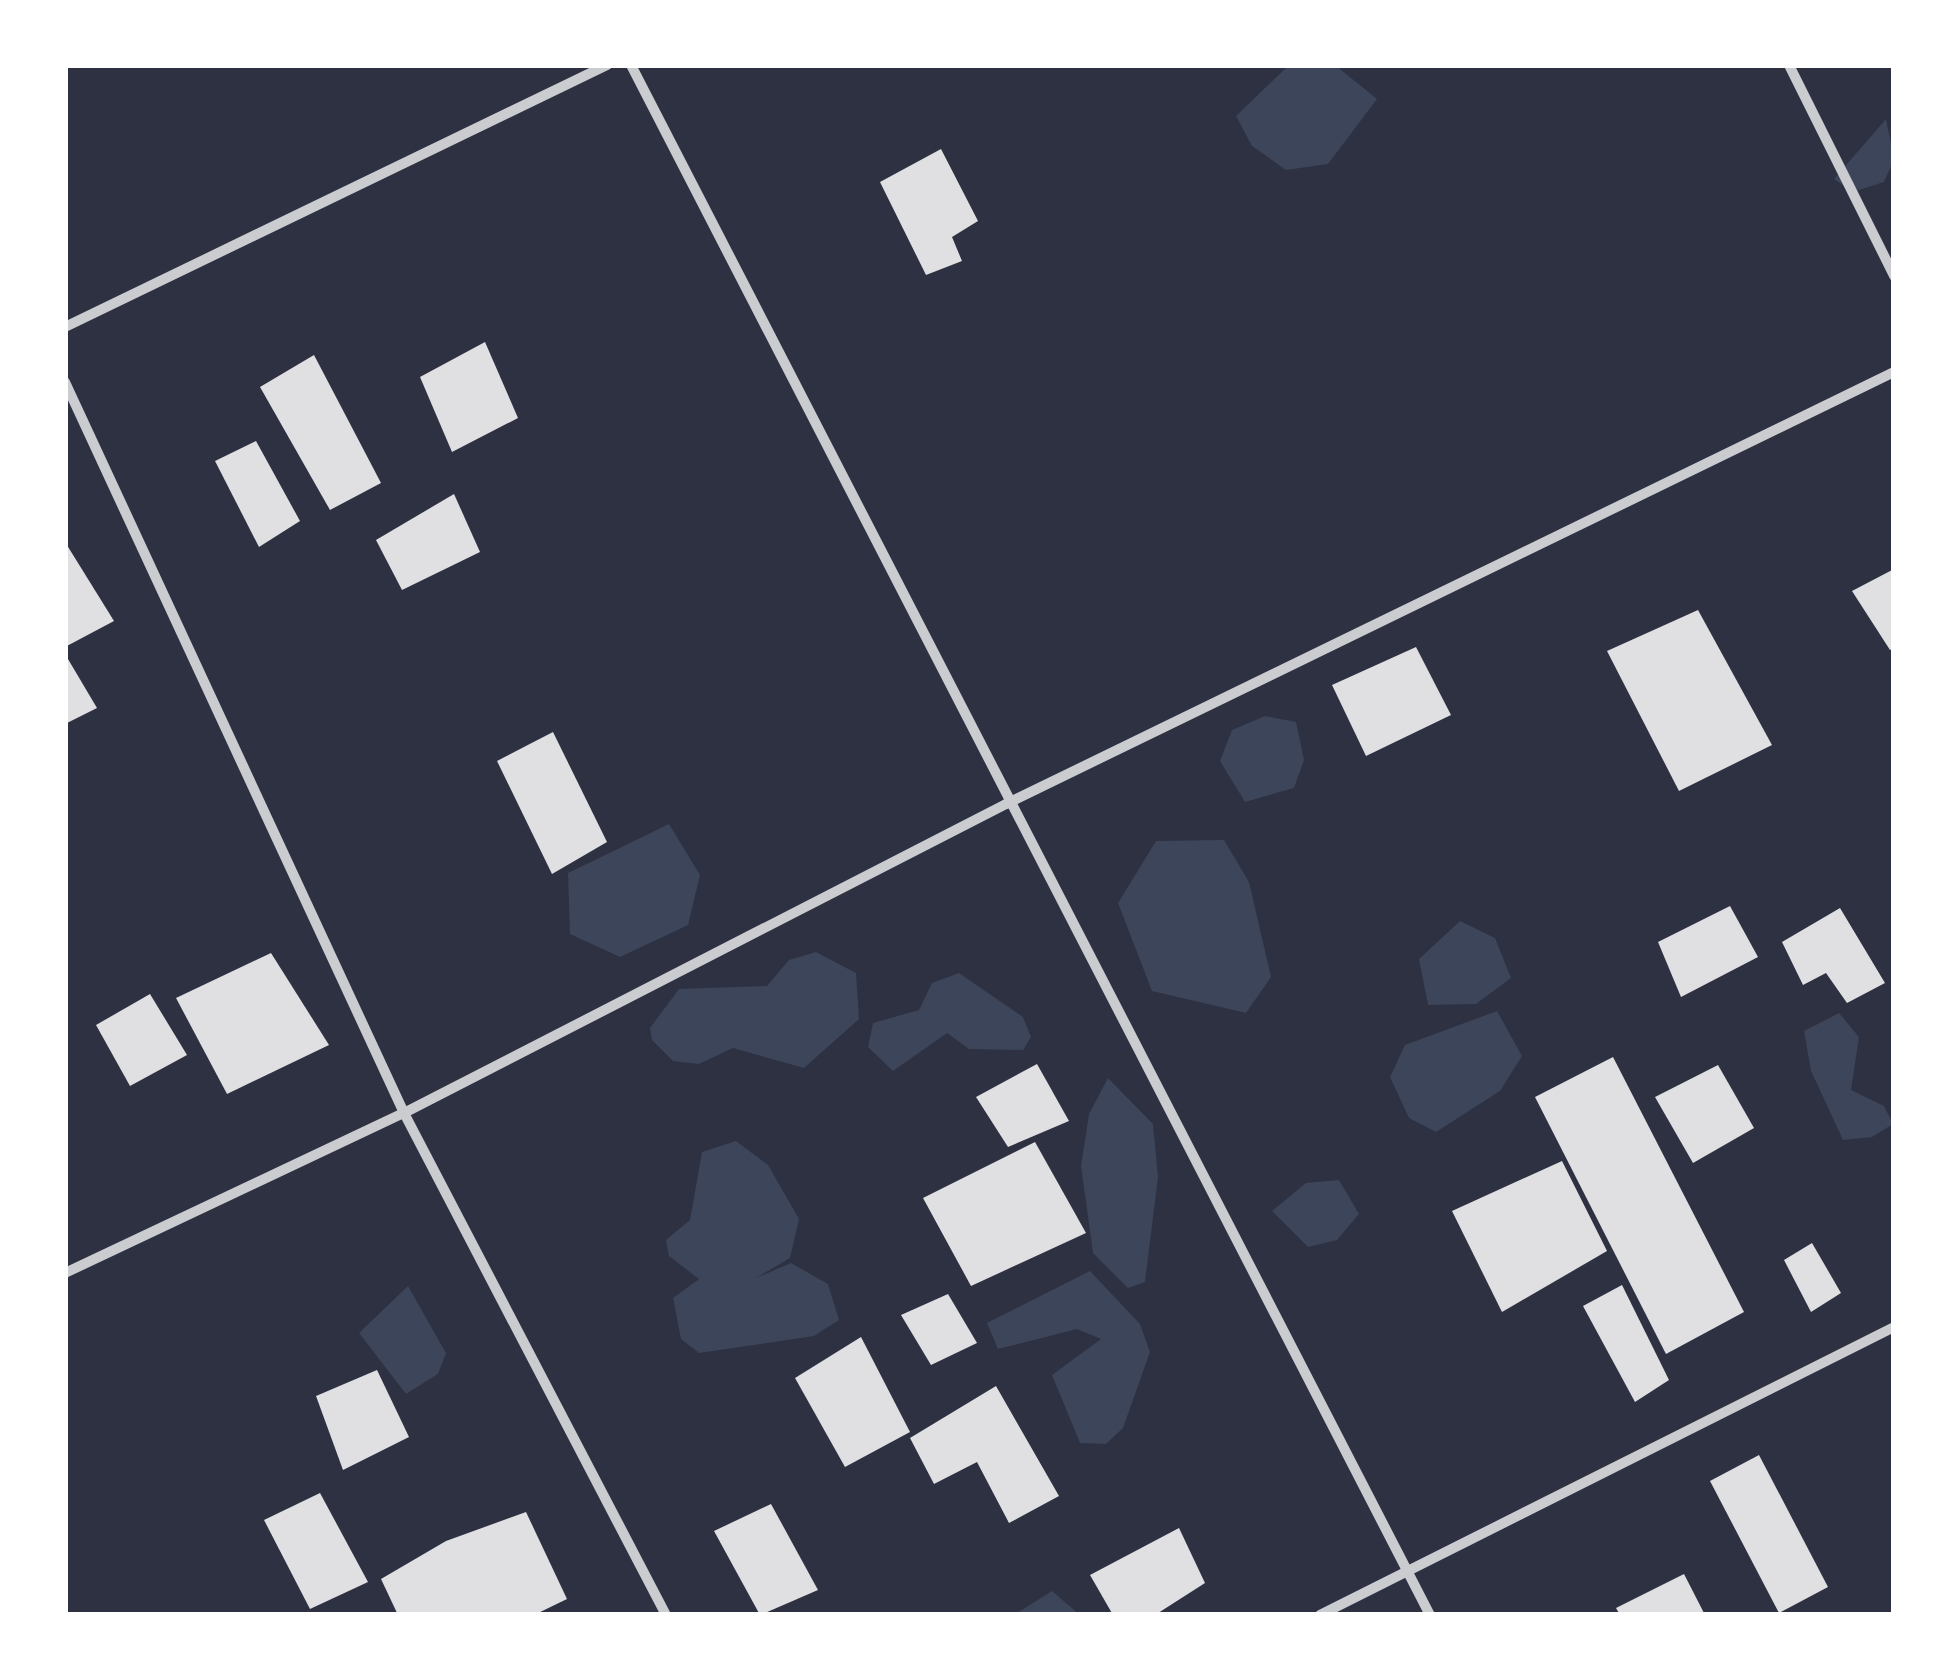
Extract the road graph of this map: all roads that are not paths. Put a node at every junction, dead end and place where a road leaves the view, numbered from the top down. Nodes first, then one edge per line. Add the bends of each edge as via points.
1 (607, 65) edge
2 (631, 65) edge
3 (1788, 65) edge
4 (1894, 276) edge
5 (65, 326) edge
6 (1894, 372) edge
7 (65, 382) edge
8 (1006, 804) junction
9 (404, 1114) junction
10 (65, 1273) edge
11 (1894, 1327) edge
12 (1408, 1572) junction
13 (666, 1615) edge
14 (1320, 1615) edge
15 (1430, 1615) edge

1 - 5 street
2 - 8 street
3 - 4 street
6 - 8 street
7 - 9 street
8 - 9 street
8 - 12 street
9 - 10 street
9 - 13 street
11 - 12 street
12 - 14 street
12 - 15 street

